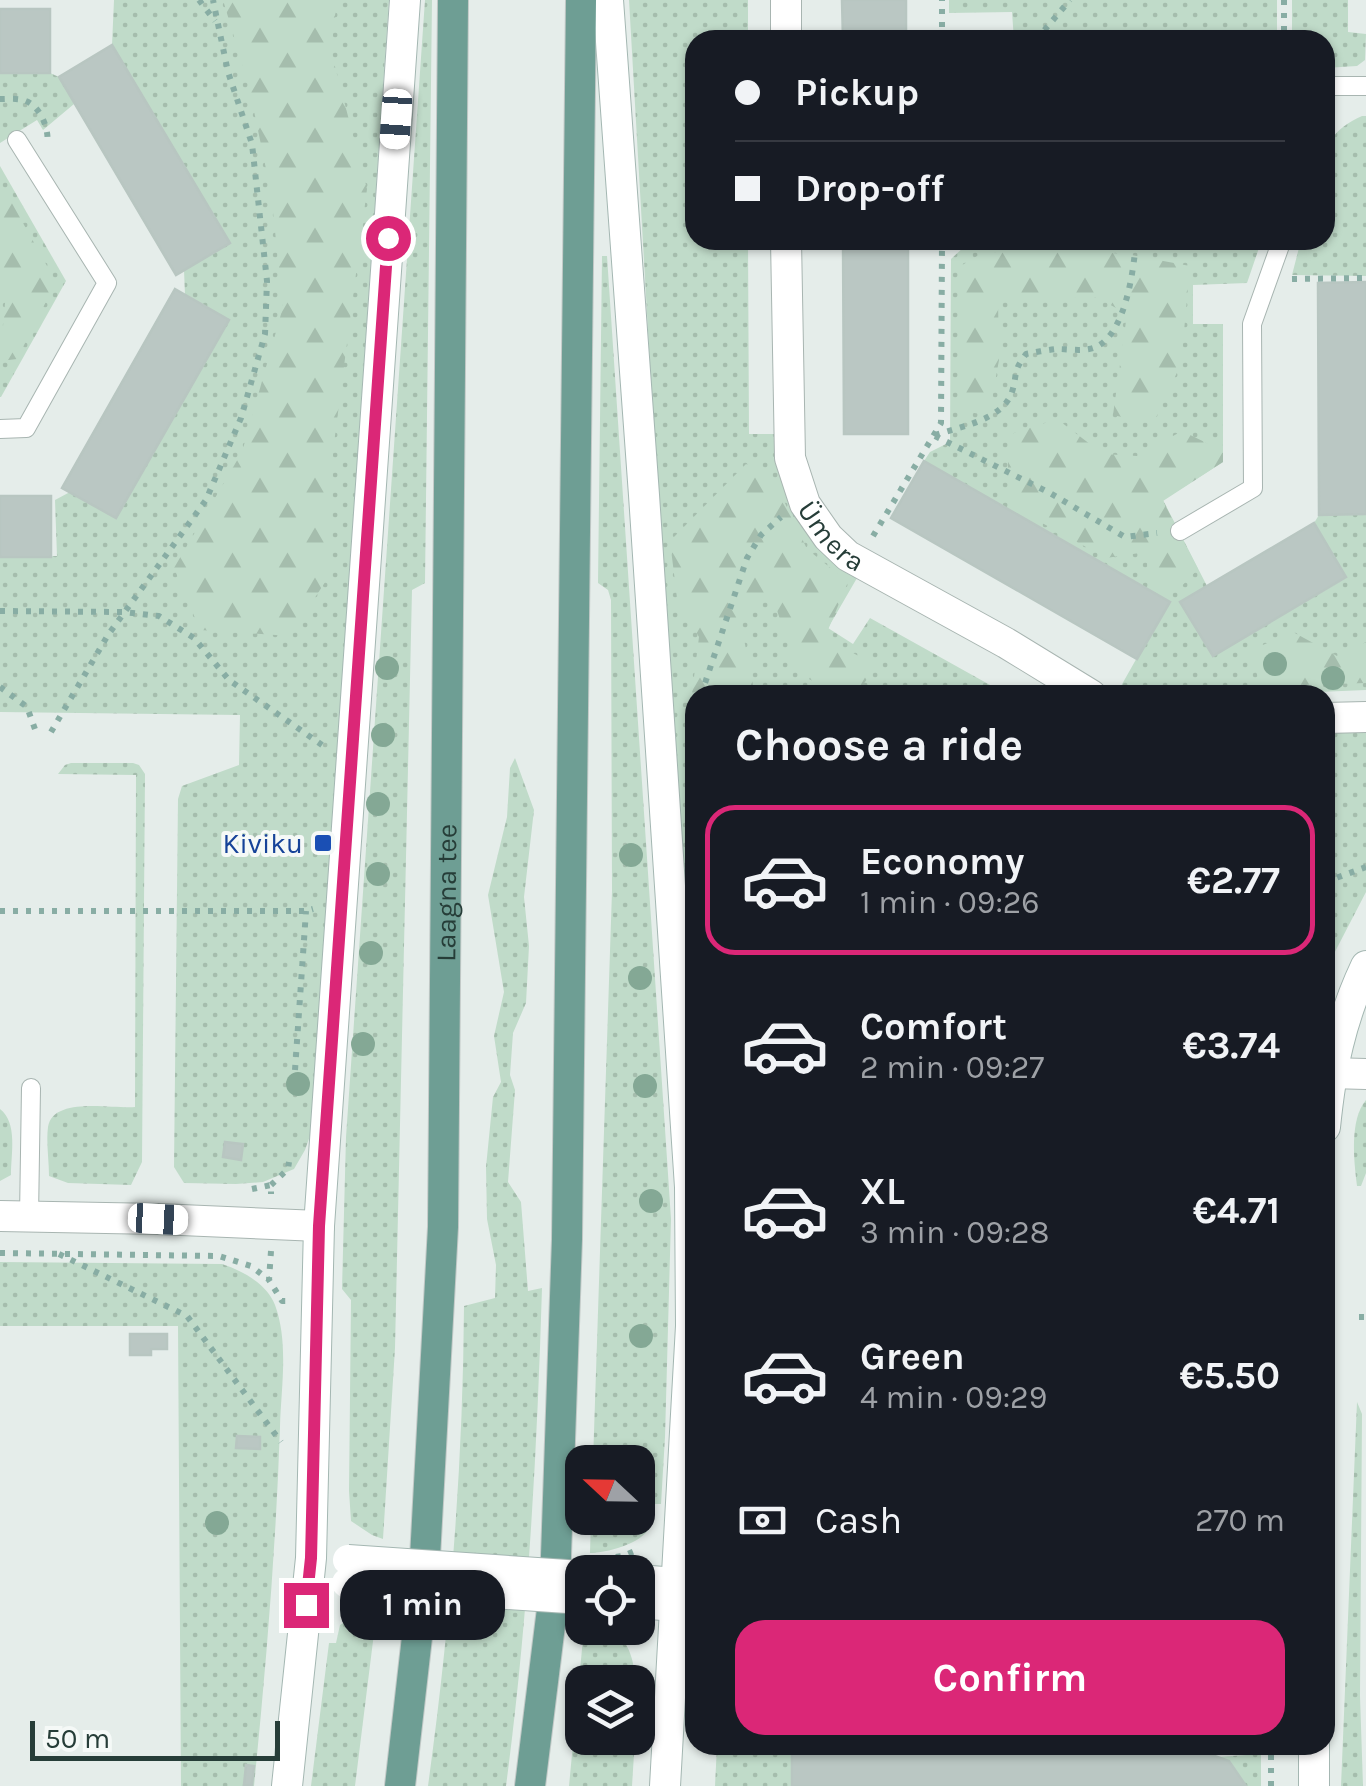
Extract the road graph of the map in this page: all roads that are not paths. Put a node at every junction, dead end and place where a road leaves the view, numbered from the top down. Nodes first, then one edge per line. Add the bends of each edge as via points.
1 (405, 0) edge
2 (454, 0) edge
3 (581, 0) edge
4 (608, 0) edge
5 (786, 0) edge
6 (786, 30) edge
7 (1335, 86) edge
8 (1366, 86) edge
9 (18, 140) dead end
10 (786, 250) edge
11 (1278, 250) edge
12 (0, 429) edge
13 (1180, 531) road end
14 (1075, 685) edge
15 (1366, 717) edge
16 (1335, 718) edge
17 (1366, 966) edge
18 (1335, 1056) edge
19 (1335, 1073) edge
20 (1366, 1074) edge
21 (30, 1088) dead end
22 (685, 1088) edge
23 (14, 1217) edge
24 (319, 1226) junction
25 (685, 1449) edge
26 (310, 1569) junction
27 (348, 1571) junction
28 (565, 1576) edge
29 (655, 1586) edge
30 (676, 1594) junction
31 (565, 1597) edge
32 (655, 1599) edge
33 (1314, 1755) edge
34 (287, 1786) edge
35 (400, 1786) edge
36 (530, 1786) edge
37 (665, 1786) edge
38 (1314, 1786) edge

1 - 24 street
2 - 35 main road, Laagna tee via 443,1227 424,1576
3 - 36 main road via 567,1239 555,1585
4 - 22 street
5 - 6 street
7 - 8 lane
9 - 12 lane via 106,283 26,428
10 - 14 street, Ümera via 790,458 805,504 848,556
11 - 13 lane via 1252,324 1254,488
15 - 16 street
17 - 18 street
19 - 20 street
21 - 23 lane
23 - 24 street
24 - 26 street
25 - 30 street
26 - 27 street
26 - 34 street
27 - 28 street, bridge
27 - 31 street, bridge
29 - 30 street
30 - 32 street
30 - 37 street
33 - 38 street

